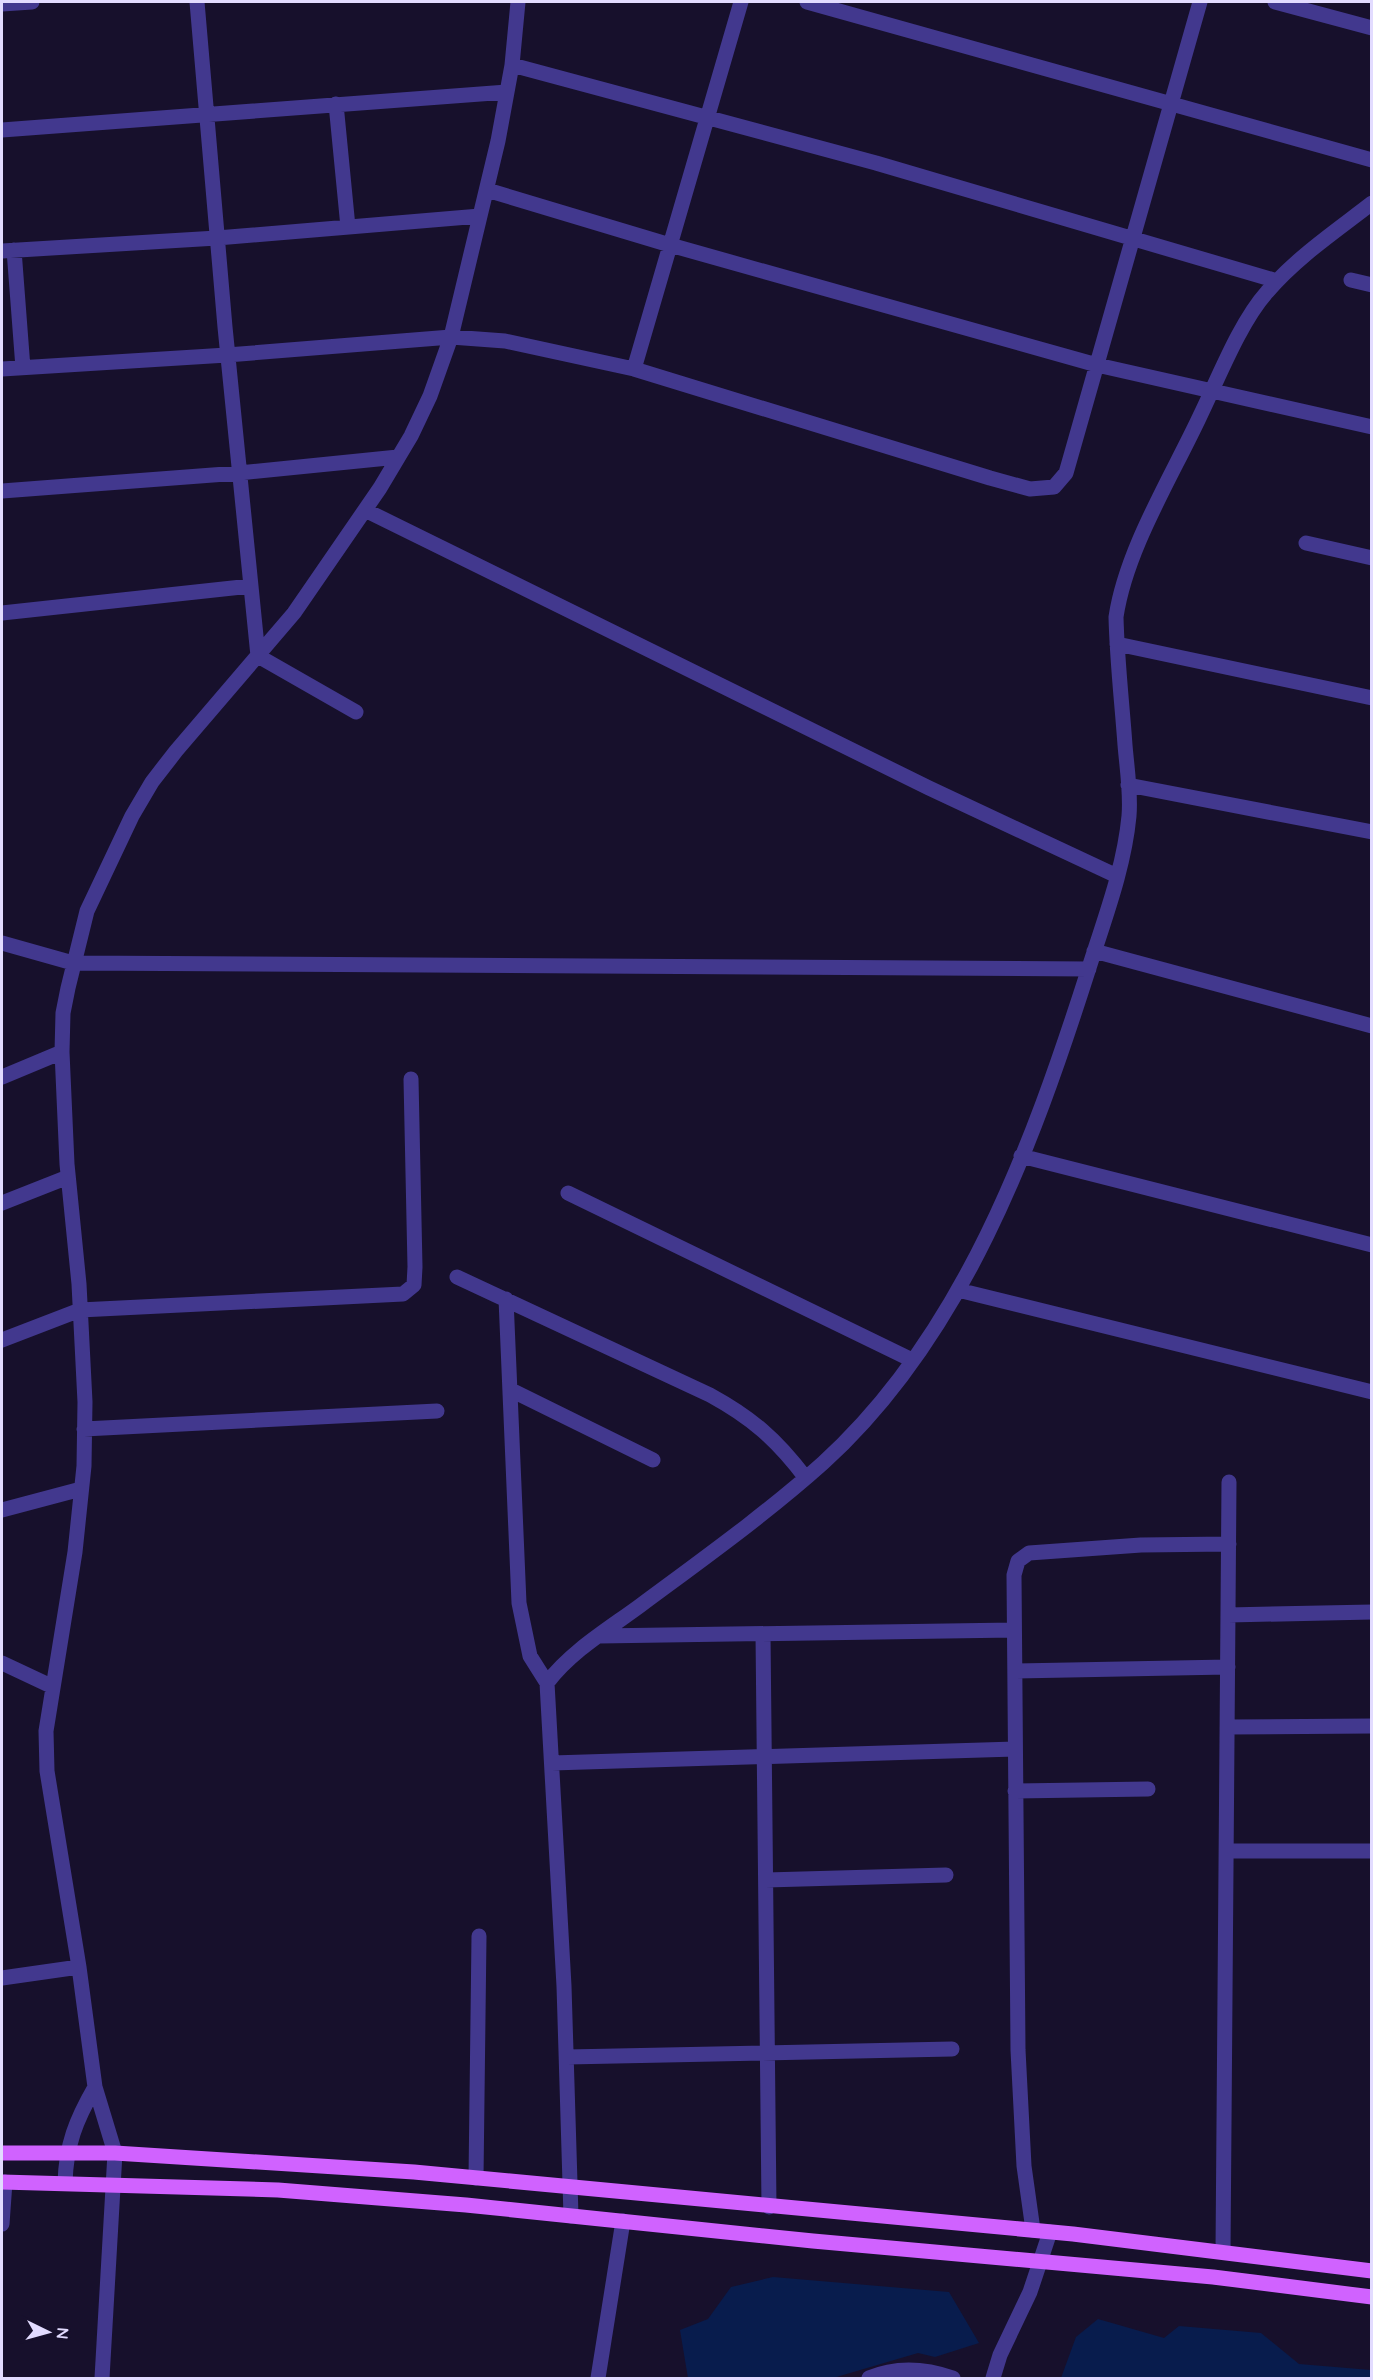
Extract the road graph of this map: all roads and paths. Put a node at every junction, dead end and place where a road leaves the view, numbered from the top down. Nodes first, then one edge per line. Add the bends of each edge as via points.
1 (32, 2) edge
2 (197, 2) edge
3 (518, 2) edge
4 (741, 2) edge
5 (807, 2) edge
6 (1200, 2) edge
7 (1278, 2) edge
8 (3, 3) edge
9 (1371, 28) edge
10 (512, 65) junction
11 (507, 92) junction
12 (336, 104) junction
13 (1171, 105) junction
14 (207, 113) junction
15 (707, 118) junction
16 (2, 130) edge
17 (1371, 160) edge
18 (487, 190) junction
19 (1371, 203) edge
20 (480, 216) junction
21 (348, 227) junction
22 (1132, 236) junction
23 (217, 238) junction
24 (670, 245) junction
25 (8, 251) edge
26 (1351, 280) dead end
27 (1277, 281) junction
28 (1371, 285) edge
29 (451, 337) junction
30 (227, 355) junction
31 (1097, 365) junction
32 (23, 368) junction
33 (2, 369) edge
34 (634, 369) junction
35 (1212, 392) junction
36 (1371, 427) edge
37 (398, 457) junction
38 (239, 473) junction
39 (2, 491) edge
40 (365, 510) junction
41 (1306, 543) dead end
42 (1371, 558) edge
43 (250, 586) junction
44 (2, 613) edge
45 (1117, 644) junction
46 (258, 657) junction
47 (1371, 698) edge
48 (356, 712) dead end
49 (1128, 784) junction
50 (1371, 832) edge
51 (1117, 876) junction
52 (2, 943) edge
53 (1094, 951) junction
54 (73, 963) junction
55 (1089, 969) junction
56 (1371, 1026) edge
57 (62, 1052) junction
58 (2, 1077) edge
59 (411, 1079) dead end
60 (1020, 1156) junction
61 (68, 1176) junction
62 (568, 1193) dead end
63 (2, 1203) edge
64 (1371, 1245) edge
65 (457, 1277) dead end
66 (958, 1290) junction
67 (506, 1299) junction
68 (80, 1310) junction
69 (2, 1340) edge
70 (912, 1360) junction
71 (511, 1390) junction
72 (1371, 1392) edge
73 (437, 1411) dead end
74 (84, 1429) junction
75 (653, 1460) dead end
76 (806, 1477) junction
77 (1229, 1482) dead end
78 (81, 1489) junction
79 (2, 1510) edge
80 (1229, 1544) junction
81 (1371, 1612) edge
82 (1228, 1615) junction
83 (1014, 1630) junction
84 (763, 1634) junction
85 (599, 1636) junction
86 (2, 1663) edge
87 (1228, 1667) junction
88 (1015, 1671) junction
89 (548, 1683) junction
90 (51, 1686) junction
91 (1371, 1726) edge
92 (1227, 1727) junction
93 (1015, 1749) junction
94 (765, 1755) junction
95 (552, 1763) junction
96 (1148, 1789) dead end
97 (1015, 1791) junction
98 (1227, 1851) junction
99 (1371, 1851) edge
100 (946, 1875) dead end
101 (766, 1880) junction
102 (479, 1936) dead end
103 (79, 1967) junction
104 (2, 1978) edge
105 (952, 2049) dead end
106 (767, 2053) junction
107 (567, 2057) junction
108 (95, 2087) junction
109 (2, 2153) edge
110 (66, 2153) junction
111 (116, 2153) junction
112 (476, 2178) junction
113 (3, 2182) edge
114 (65, 2183) junction
115 (114, 2184) junction
116 (571, 2187) junction
117 (769, 2206) junction
118 (571, 2216) junction
119 (623, 2221) junction
120 (2, 2224) edge
121 (1033, 2230) junction
122 (1050, 2232) junction
123 (1223, 2252) junction
124 (1041, 2261) junction
125 (1371, 2271) edge
126 (1371, 2296) edge
127 (102, 2379) edge
128 (598, 2379) edge
129 (869, 2379) edge
130 (953, 2379) edge
131 (993, 2379) edge

1 - 8 street
2 - 14 street
3 - 10 street
4 - 15 street
5 - 13 street
6 - 13 street
7 - 9 street
10 - 11 street
10 - 15 street
11 - 12 street
11 - 18 street
12 - 14 street
12 - 21 street
13 - 17 street
13 - 22 street
14 - 16 street
14 - 23 street
15 - 22 street
15 - 24 street
18 - 20 street
18 - 24 street
19 - 27 street
20 - 21 street
20 - 29 street
21 - 23 street
22 - 27 street
22 - 31 street
23 - 25 street
23 - 30 street
24 - 31 street
24 - 34 street
25 - 32 street
26 - 28 street
27 - 35 street via 1249,318
29 - 30 street
29 - 34 street via 542,347
29 - 37 street via 430,396
30 - 32 street
30 - 38 street
31 - 34 street via 1066,473 1054,487 1030,489
31 - 35 street
32 - 33 street
35 - 36 street
35 - 45 street via 1130,561 1119,595
37 - 38 street
37 - 40 street
38 - 39 street
38 - 43 street
40 - 46 street via 294,613
40 - 51 street via 908,778
41 - 42 street
43 - 44 street
43 - 46 street
45 - 47 street
45 - 49 street
46 - 48 street
46 - 54 street via 176,751 142,799 97,888
49 - 50 street
49 - 51 street via 1129,818
51 - 53 street
52 - 54 street
53 - 55 street
53 - 56 street
54 - 55 street
54 - 57 street via 63,1013
55 - 60 street
57 - 58 street
57 - 61 street
59 - 68 street via 416,1267 414,1285 404,1294
60 - 64 street
60 - 66 street
61 - 63 street
61 - 68 street
62 - 70 street
65 - 67 street
66 - 70 street
66 - 72 street
67 - 71 street
67 - 76 street via 738,1410 774,1438
68 - 69 street
68 - 74 street
70 - 76 street via 874,1412
71 - 75 street
71 - 89 street via 519,1603 530,1656
73 - 74 street
74 - 78 street
76 - 85 street
77 - 80 street
78 - 79 street
78 - 90 street via 75,1551
80 - 82 street
80 - 83 street via 1029,1553 1018,1561 1014,1575
81 - 82 street
82 - 87 street
83 - 84 street
83 - 88 street
84 - 85 street
84 - 94 street
85 - 89 street via 555,1672
86 - 90 street
87 - 88 street
87 - 92 street
88 - 93 street
89 - 95 street
90 - 103 street via 47,1771
91 - 92 street
92 - 98 street
93 - 94 street
93 - 97 street
94 - 95 street
94 - 101 street
95 - 107 street
96 - 97 street
97 - 121 street via 1019,2061 1024,2166
98 - 99 street
98 - 123 street
100 - 101 street
101 - 106 street
102 - 112 street
103 - 104 street
103 - 108 street
105 - 106 street
106 - 107 street
106 - 117 street
107 - 116 street
108 - 110 street via 75,2124
108 - 111 street
109 - 110 main road
110 - 111 main road
110 - 114 street
111 - 112 main road via 325,2164
111 - 115 street
112 - 116 main road
113 - 114 main road
113 - 120 street
114 - 115 main road
115 - 118 main road via 278,2190
115 - 127 street
116 - 117 main road
116 - 118 street
117 - 121 main road
118 - 119 main road
119 - 124 main road
119 - 128 street
121 - 122 main road
122 - 123 main road
122 - 124 street
123 - 125 main road
124 - 126 main road
124 - 131 street
129 - 130 street via 909,2369 927,2370

